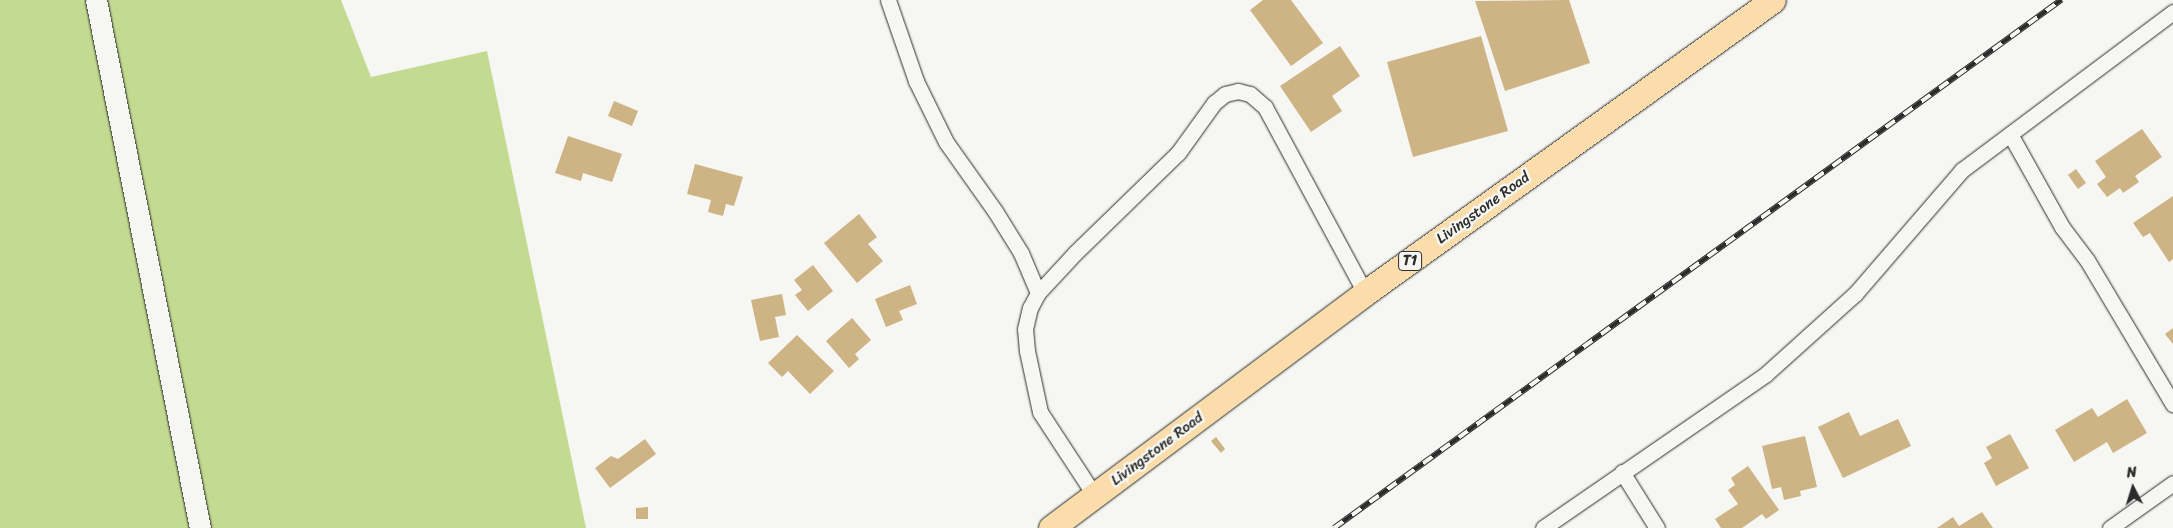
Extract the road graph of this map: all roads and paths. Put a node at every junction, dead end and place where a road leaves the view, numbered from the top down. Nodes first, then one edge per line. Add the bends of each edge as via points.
1 (96, 0) edge
2 (888, 0) edge
3 (1773, 0) edge
4 (2173, 12) edge
5 (2010, 134) junction
6 (1038, 293) junction
7 (1364, 293) junction
8 (2173, 404) edge
9 (1622, 472) junction
10 (2173, 482) edge
11 (1095, 496) junction
12 (200, 528) edge
13 (1051, 528) edge
14 (1543, 528) edge
15 (1657, 528) edge
16 (2110, 528) edge

1 - 12 main road
2 - 6 street via 916,81 946,142 1021,253
3 - 7 highway, Livingstone Road / T1
4 - 5 street
5 - 8 street via 2062,227 2087,260
5 - 9 street via 1962,170 1855,294 1766,374
6 - 7 street via 1178,153 1214,104 1225,94 1238,91 1250,94 1265,107
6 - 11 street via 1025,329 1032,383 1040,412
7 - 11 highway, Livingstone Road / T1
9 - 14 street
9 - 15 street
10 - 16 street
11 - 13 highway, Livingstone Road / T1

